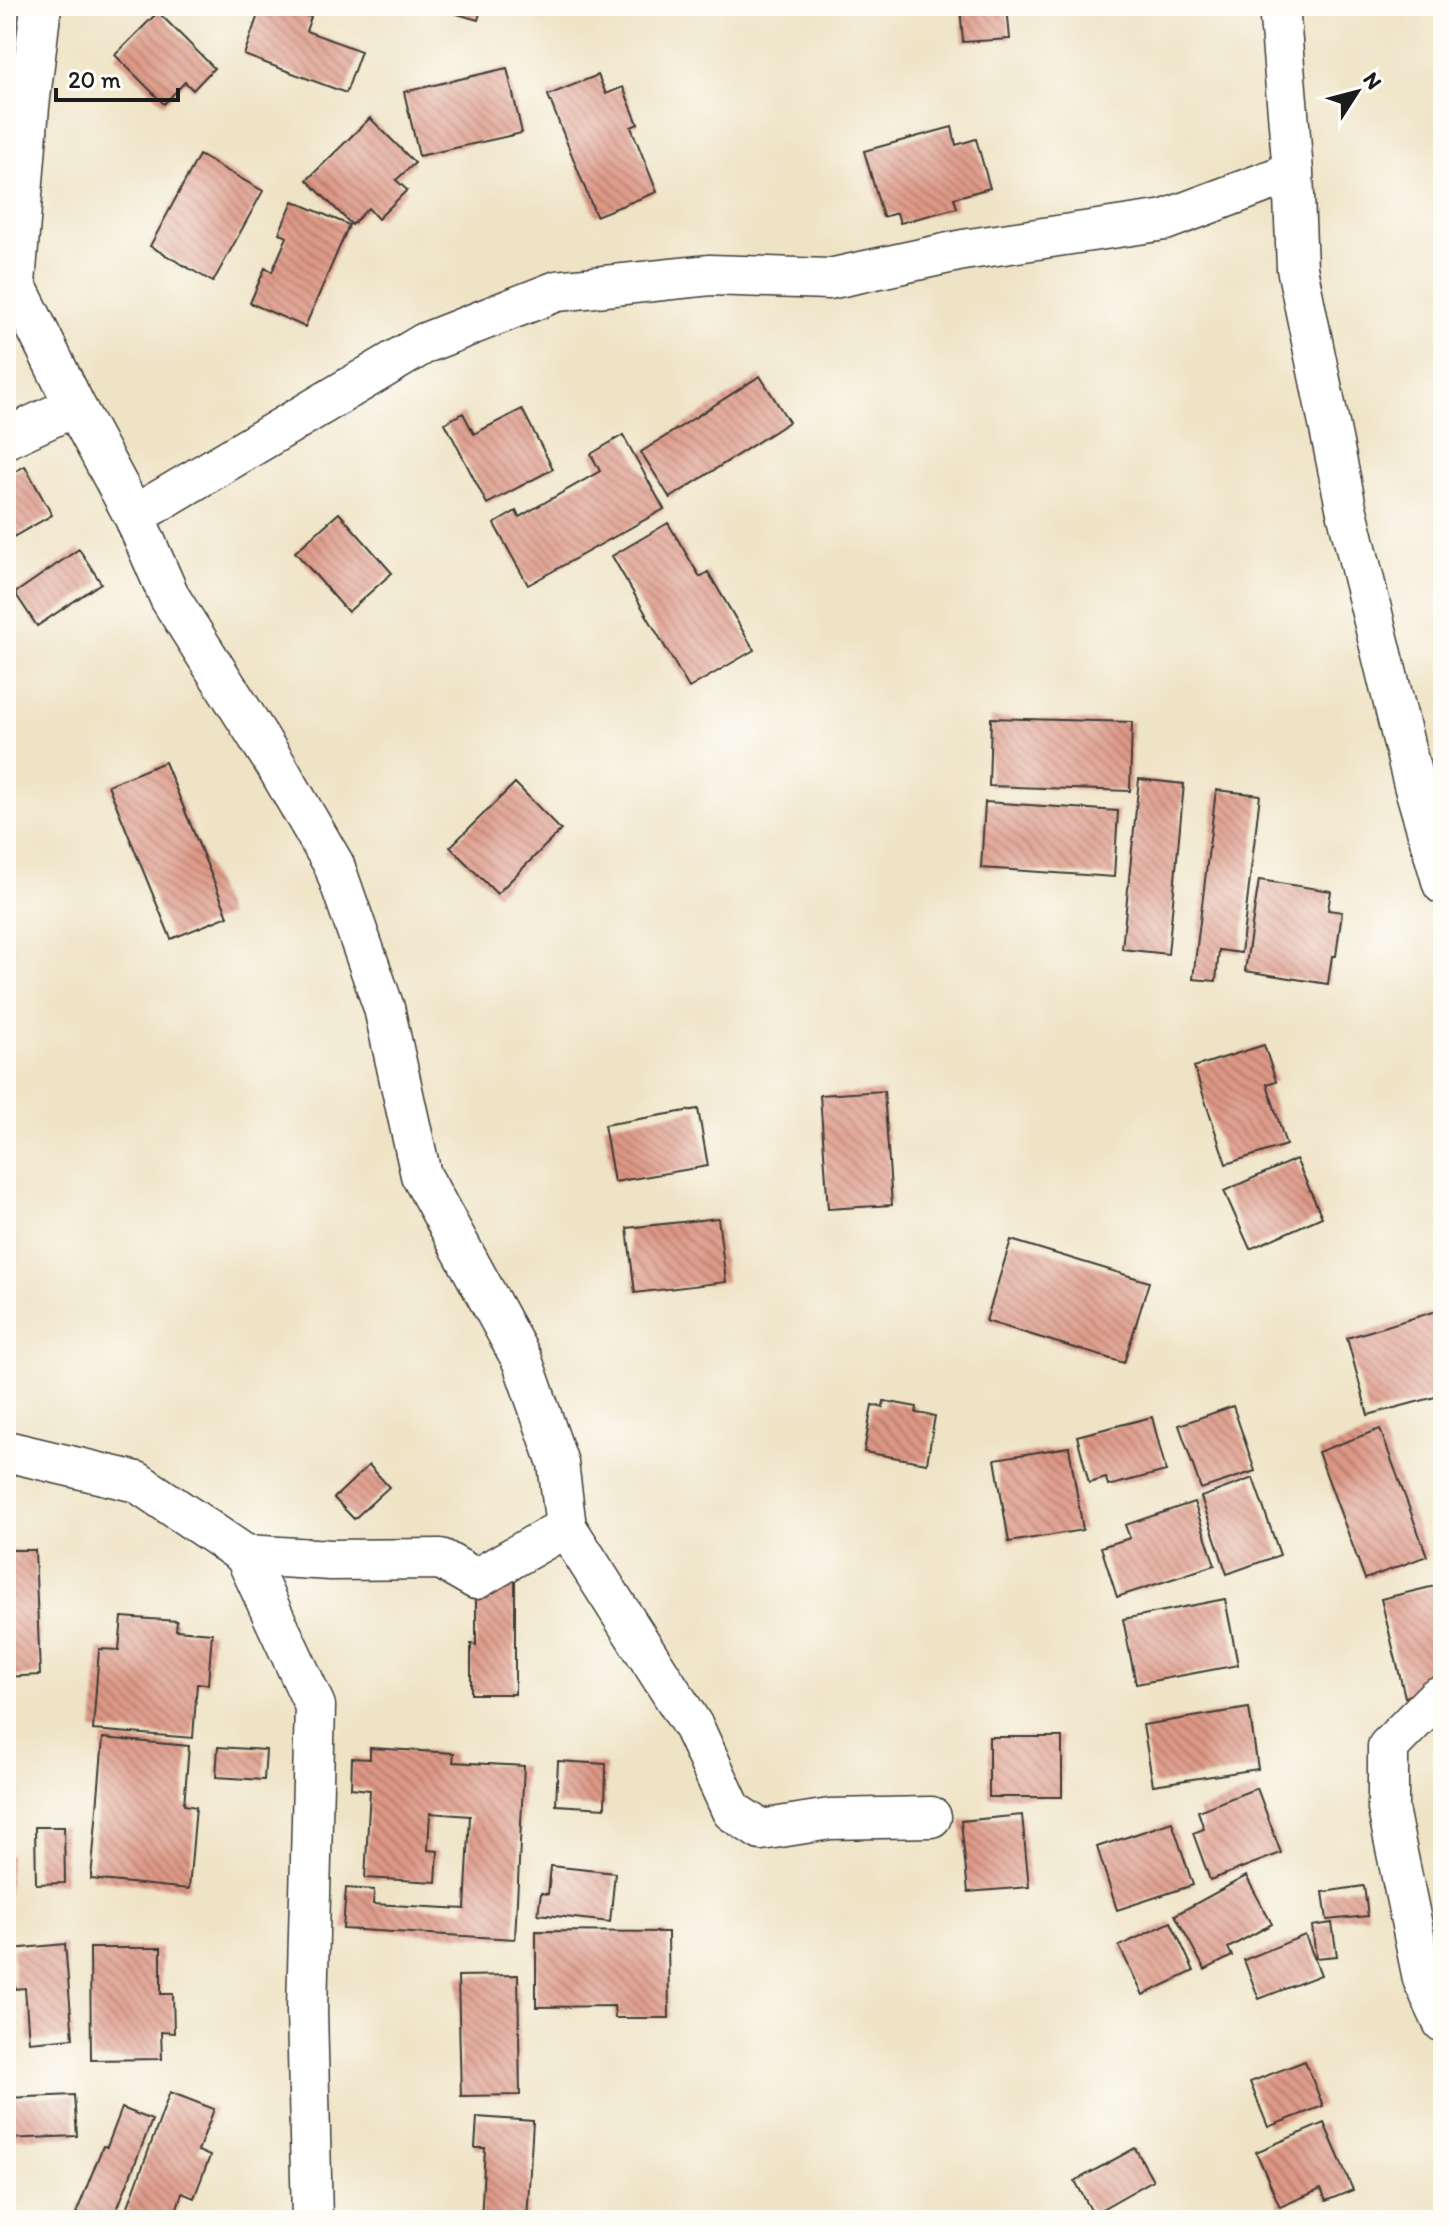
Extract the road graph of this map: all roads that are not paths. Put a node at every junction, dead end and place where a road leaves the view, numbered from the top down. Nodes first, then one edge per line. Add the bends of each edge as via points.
1 (39, 6) edge
2 (1279, 6) edge
3 (6, 18) edge
4 (1293, 172) junction
5 (75, 406) junction
6 (6, 438) edge
7 (134, 516) junction
8 (1429, 794) edge
9 (1443, 884) edge
10 (6, 1451) edge
11 (566, 1527) junction
12 (245, 1555) junction
13 (1443, 1695) edge
14 (931, 1817) dead end
15 (1443, 2022) edge
16 (312, 2220) edge

1 - 3 street
1 - 5 street via 15,284
2 - 4 street
4 - 7 street via 1165,220 963,250 829,279 710,275 557,291 425,343
4 - 8 street via 1297,268 1346,507
5 - 6 street
5 - 7 street
7 - 11 street via 170,598 334,865 384,1008 421,1175 522,1360 558,1463
8 - 9 street
10 - 12 street via 137,1482
11 - 12 street via 476,1579 441,1559
11 - 14 street via 694,1728 732,1811 761,1830 830,1819
12 - 16 street via 315,1706 307,2010
13 - 15 street via 1388,1747 1388,1809 1423,1979

